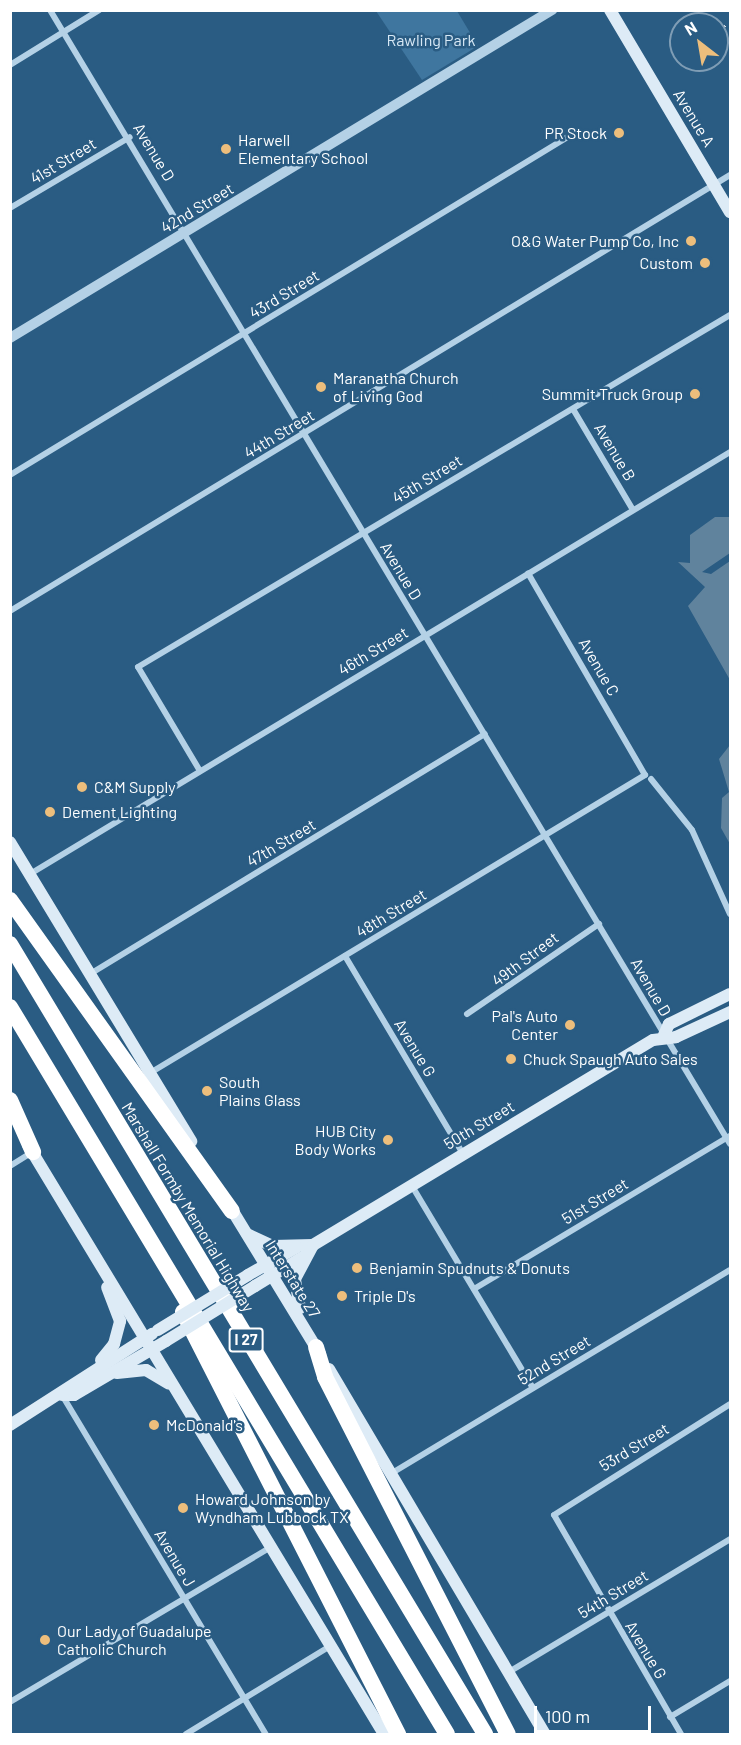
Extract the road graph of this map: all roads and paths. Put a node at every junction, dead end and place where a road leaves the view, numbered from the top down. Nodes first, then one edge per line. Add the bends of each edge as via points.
1 (50, 10) edge
2 (99, 10) edge
3 (552, 10) edge
4 (610, 10) edge
5 (65, 32) junction
6 (10, 65) edge
7 (571, 135) dead end
8 (130, 137) junction
9 (730, 175) edge
10 (715, 186) junction
11 (10, 208) edge
12 (730, 212) edge
13 (186, 232) junction
14 (730, 315) edge
15 (246, 334) junction
16 (10, 338) edge
17 (573, 409) junction
18 (306, 433) junction
19 (730, 452) edge
20 (10, 475) edge
21 (633, 510) junction
22 (364, 533) junction
23 (528, 573) junction
24 (10, 611) edge
25 (424, 635) junction
26 (485, 735) junction
27 (200, 771) junction
28 (648, 777) junction
29 (545, 836) junction
30 (10, 842) edge
31 (30, 874) junction
32 (10, 900) edge
33 (730, 914) edge
34 (599, 924) junction
35 (10, 944) edge
36 (345, 956) junction
37 (90, 974) junction
38 (730, 994) edge
39 (10, 1007) edge
40 (730, 1012) edge
41 (467, 1014) dead end
42 (664, 1035) junction
43 (150, 1073) junction
44 (10, 1100) edge
45 (10, 1116) edge
46 (729, 1139) edge
47 (33, 1152) junction
48 (463, 1154) junction
49 (10, 1166) edge
50 (411, 1185) junction
51 (128, 1201) junction
52 (232, 1211) junction
53 (246, 1233) junction
54 (308, 1247) junction
55 (94, 1255) junction
56 (730, 1270) edge
57 (269, 1271) junction
58 (252, 1281) junction
59 (474, 1289) junction
60 (145, 1338) junction
61 (313, 1343) junction
62 (152, 1350) junction
63 (87, 1373) junction
64 (110, 1374) junction
65 (533, 1389) junction
66 (62, 1395) junction
67 (180, 1396) junction
68 (730, 1404) edge
69 (10, 1425) edge
70 (392, 1473) junction
71 (554, 1515) joint
72 (730, 1539) edge
73 (272, 1547) junction
74 (185, 1599) junction
75 (608, 1612) junction
76 (331, 1646) junction
77 (509, 1672) junction
78 (730, 1681) edge
79 (244, 1699) junction
80 (10, 1702) edge
81 (670, 1717) junction
82 (186, 1734) edge
83 (266, 1734) edge
84 (384, 1734) edge
85 (398, 1734) edge
86 (447, 1734) edge
87 (485, 1734) edge
88 (508, 1734) edge
89 (545, 1734) edge
90 (681, 1734) edge

1 - 5 street, Avenue D
2 - 5 street
3 - 13 street, 42nd Street
4 - 10 main road, Avenue A
5 - 6 street
5 - 8 street, Avenue D
7 - 15 street, 43rd Street
8 - 11 street, 41st Street
8 - 13 street, Avenue D
9 - 10 street, 44th Street
10 - 12 main road, Avenue A
10 - 18 street, 44th Street
13 - 15 street, Avenue D
13 - 16 street, 42nd Street
14 - 17 street, 45th Street
15 - 18 street, Avenue D
15 - 20 street, 43rd Street
17 - 21 street, Avenue B
17 - 22 street, 45th Street
18 - 22 street, Avenue D
18 - 24 street, 44th Street
19 - 21 street, 46th Street
21 - 23 street, 46th Street
22 - 25 street, Avenue D
22 - 27 street, 45th Street via 138,667
23 - 25 street, 46th Street
23 - 28 street, Avenue C
25 - 26 street, Avenue D
25 - 27 street, 46th Street
26 - 29 street, Avenue D
26 - 37 street, 47th Street
27 - 31 street, 46th Street
28 - 29 street, 48th Street
28 - 33 street, Avenue C via 692,831
29 - 34 street, Avenue D
29 - 36 street, 48th Street
30 - 31 main road, Interstate 27
31 - 37 main road, Interstate 27
32 - 52 highway
34 - 41 street, 49th Street
34 - 42 street, Avenue D
35 - 87 highway, Marshall Formby Memorial Highway / I 27
36 - 43 street, 48th Street
36 - 48 street, Avenue G
37 - 43 main road, Interstate 27
38 - 42 main road, 50th Street via 669,1024
39 - 51 highway, I 27
40 - 42 main road, 50th Street via 676,1037
42 - 46 street, Avenue D
42 - 48 main road, 50th Street
43 - 52 main road, Interstate 27
44 - 47 highway
45 - 47 main road
46 - 59 street, 51st Street
47 - 49 street
47 - 55 main road
48 - 50 main road, 50th Street
50 - 54 main road, 50th Street
50 - 59 street
51 - 85 highway
51 - 86 highway, I 27
52 - 53 main road, Interstate 27
53 - 54 main road via 268,1245
53 - 57 main road, Interstate 27
54 - 57 main road, 50th Street
54 - 61 main road via 294,1292
55 - 60 main road
55 - 63 main road via 120,1321 110,1350
56 - 65 street, 52nd Street
57 - 58 main road, 50th Street
57 - 61 main road, Interstate 27
58 - 60 main road, 50th Street, bridge
58 - 62 main road, 50th Street, bridge
59 - 65 street
60 - 62 main road
60 - 63 main road, 50th Street
61 - 70 main road, Interstate 27
61 - 88 highway via 325,1377
62 - 64 main road, 50th Street
62 - 67 main road
63 - 66 main road, 50th Street
64 - 66 main road, 50th Street via 74,1395
64 - 67 main road via 147,1370
65 - 70 street, 52nd Street
66 - 69 main road, 50th Street
66 - 74 street, Avenue J
67 - 73 main road
68 - 71 street, 53rd Street
70 - 77 main road, Interstate 27
71 - 75 street, Avenue G
72 - 75 street, 54th Street
73 - 74 street
73 - 76 main road
74 - 79 street, Avenue J
74 - 80 street
75 - 77 street, 54th Street
75 - 81 street, Avenue G
76 - 79 street
76 - 84 main road
77 - 89 main road, Interstate 27
78 - 81 street
79 - 82 street
79 - 83 street, Avenue J
81 - 90 street, Avenue G

